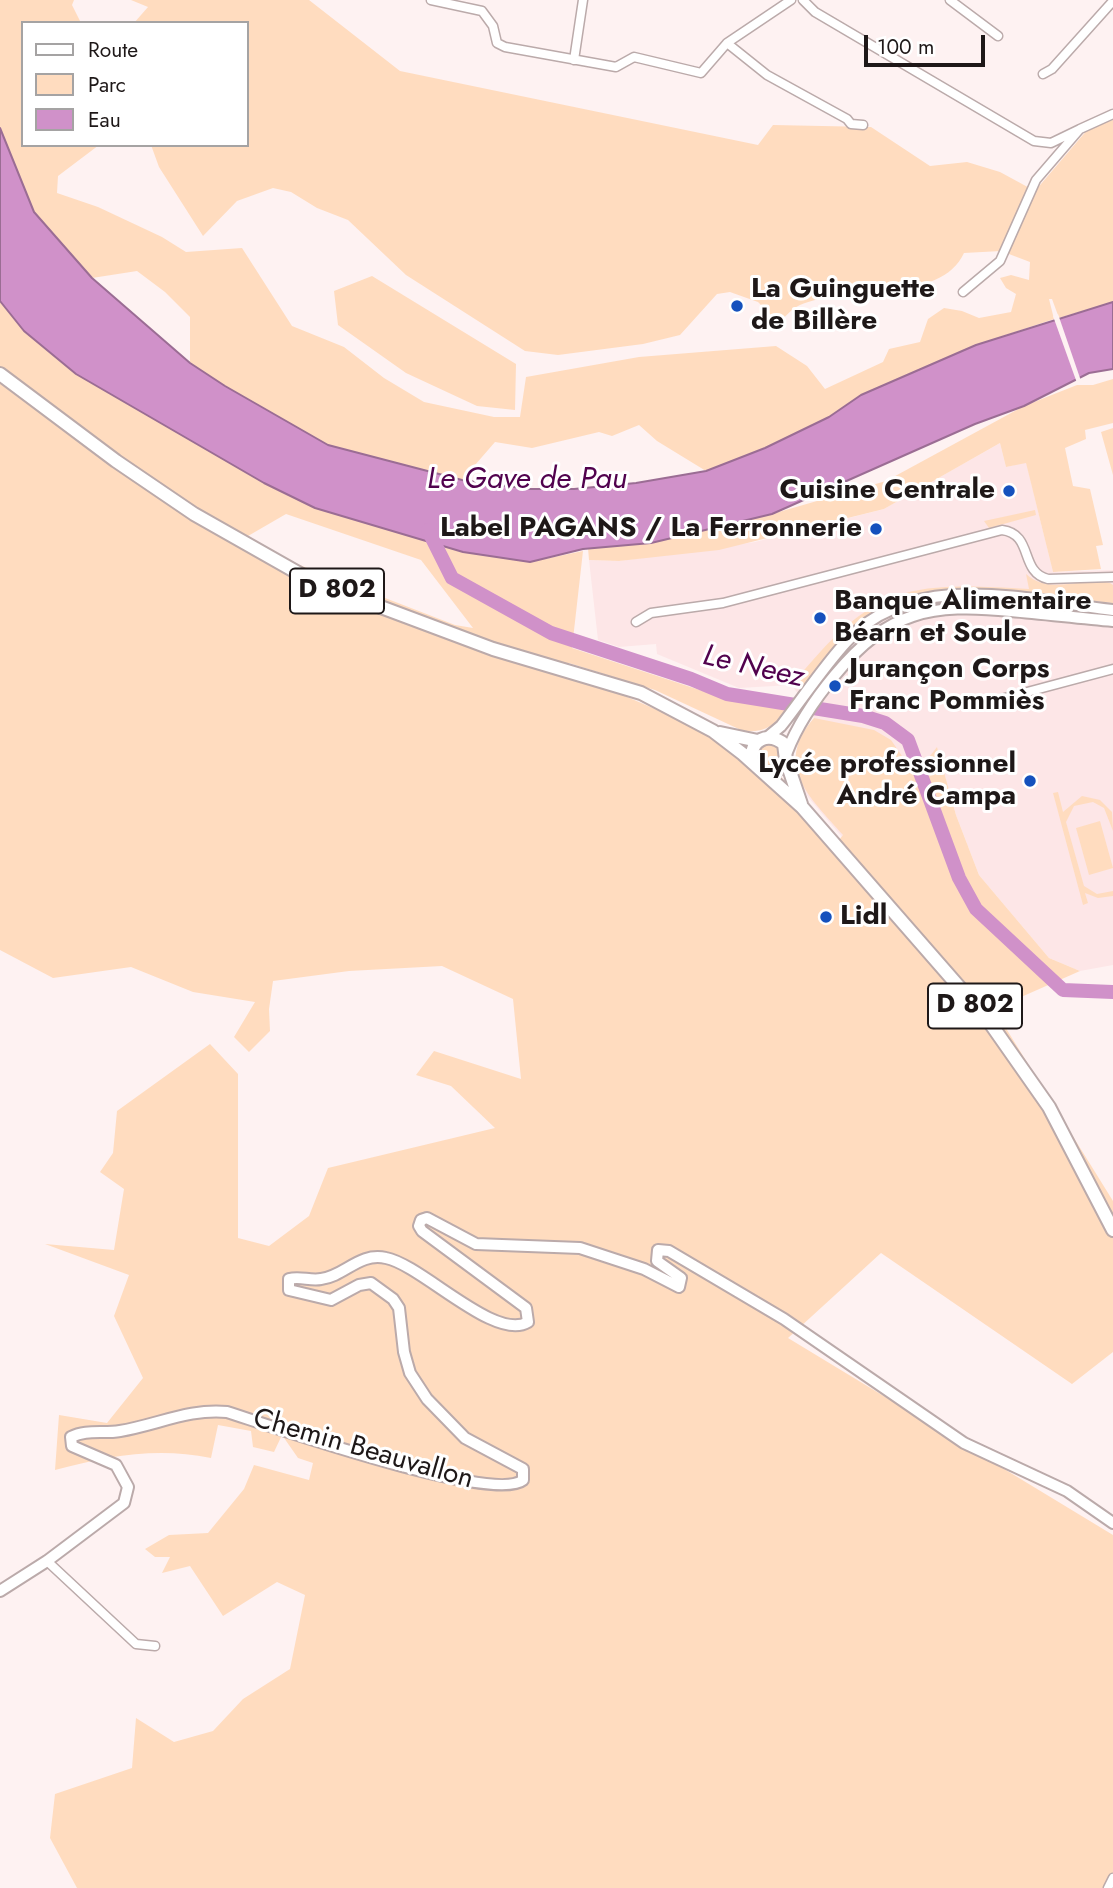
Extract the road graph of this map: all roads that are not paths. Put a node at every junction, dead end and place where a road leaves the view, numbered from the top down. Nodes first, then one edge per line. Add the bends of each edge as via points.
1 (431, 0) edge
2 (583, 0) edge
3 (791, 0) edge
4 (803, 0) edge
5 (950, 0) edge
6 (1113, 1) edge
7 (998, 36) dead end
8 (727, 43) junction
9 (574, 60) junction
10 (1043, 74) dead end
11 (1113, 114) edge
12 (863, 125) dead end
13 (1080, 129) junction
14 (963, 292) dead end
15 (0, 374) edge
16 (1113, 577) edge
17 (1113, 610) edge
18 (1113, 621) edge
19 (636, 622) dead end
20 (1113, 669) edge
21 (810, 698) junction
22 (1000, 699) dead end
23 (713, 731) junction
24 (763, 738) junction
25 (787, 756) junction
26 (752, 761) junction
27 (766, 773) junction
28 (802, 807) junction
29 (1113, 1230) edge
30 (1113, 1523) edge
31 (47, 1561) junction
32 (0, 1591) edge
33 (155, 1646) dead end
34 (1113, 1878) edge
35 (1108, 1888) edge

1 - 9 street via 482,11 493,26 497,43 505,47
2 - 9 street
3 - 8 street
4 - 13 street via 815,12 1034,141 1051,143
5 - 7 street
6 - 10 street
8 - 9 street via 701,73 634,57 617,67
8 - 12 street via 767,75 851,124
11 - 13 street
13 - 14 street via 1036,180 1000,261
15 - 23 main road, D 802 via 194,514 314,582 493,649 631,689
16 - 19 street via 1038,576 1031,570 1023,541 1002,530 723,603 651,613
17 - 21 street via 970,594 922,598 888,611 858,631
18 - 21 street via 970,607 923,611 868,639
20 - 22 street
21 - 24 street
21 - 25 street
23 - 24 main road, D 802
23 - 26 main road, D 802
24 - 25 main road via 777,738
24 - 26 main road via 753,746
25 - 27 main road via 775,772
25 - 28 main road, D 802
26 - 27 main road
27 - 28 main road, D 802
28 - 29 main road, D 802 via 988,1020 1032,1079
30 - 31 street, Chemin Beauvallon via 1067,1491 964,1443 783,1319 669,1251 658,1250 657,1261 681,1278 680,1287 596,1251 476,1244 427,1218 421,1220 422,1231 526,1308 528,1322 515,1325 482,1315 428,1277 387,1258 355,1262 320,1280 289,1279 289,1290 331,1300 371,1283 387,1293 399,1308 410,1373 427,1399 465,1438 523,1469 523,1480 510,1486 465,1482 209,1410 119,1432 71,1437 77,1450 116,1465 127,1494 124,1503
31 - 32 street, Chemin Beauvallon
31 - 33 street via 136,1644
34 - 35 street

